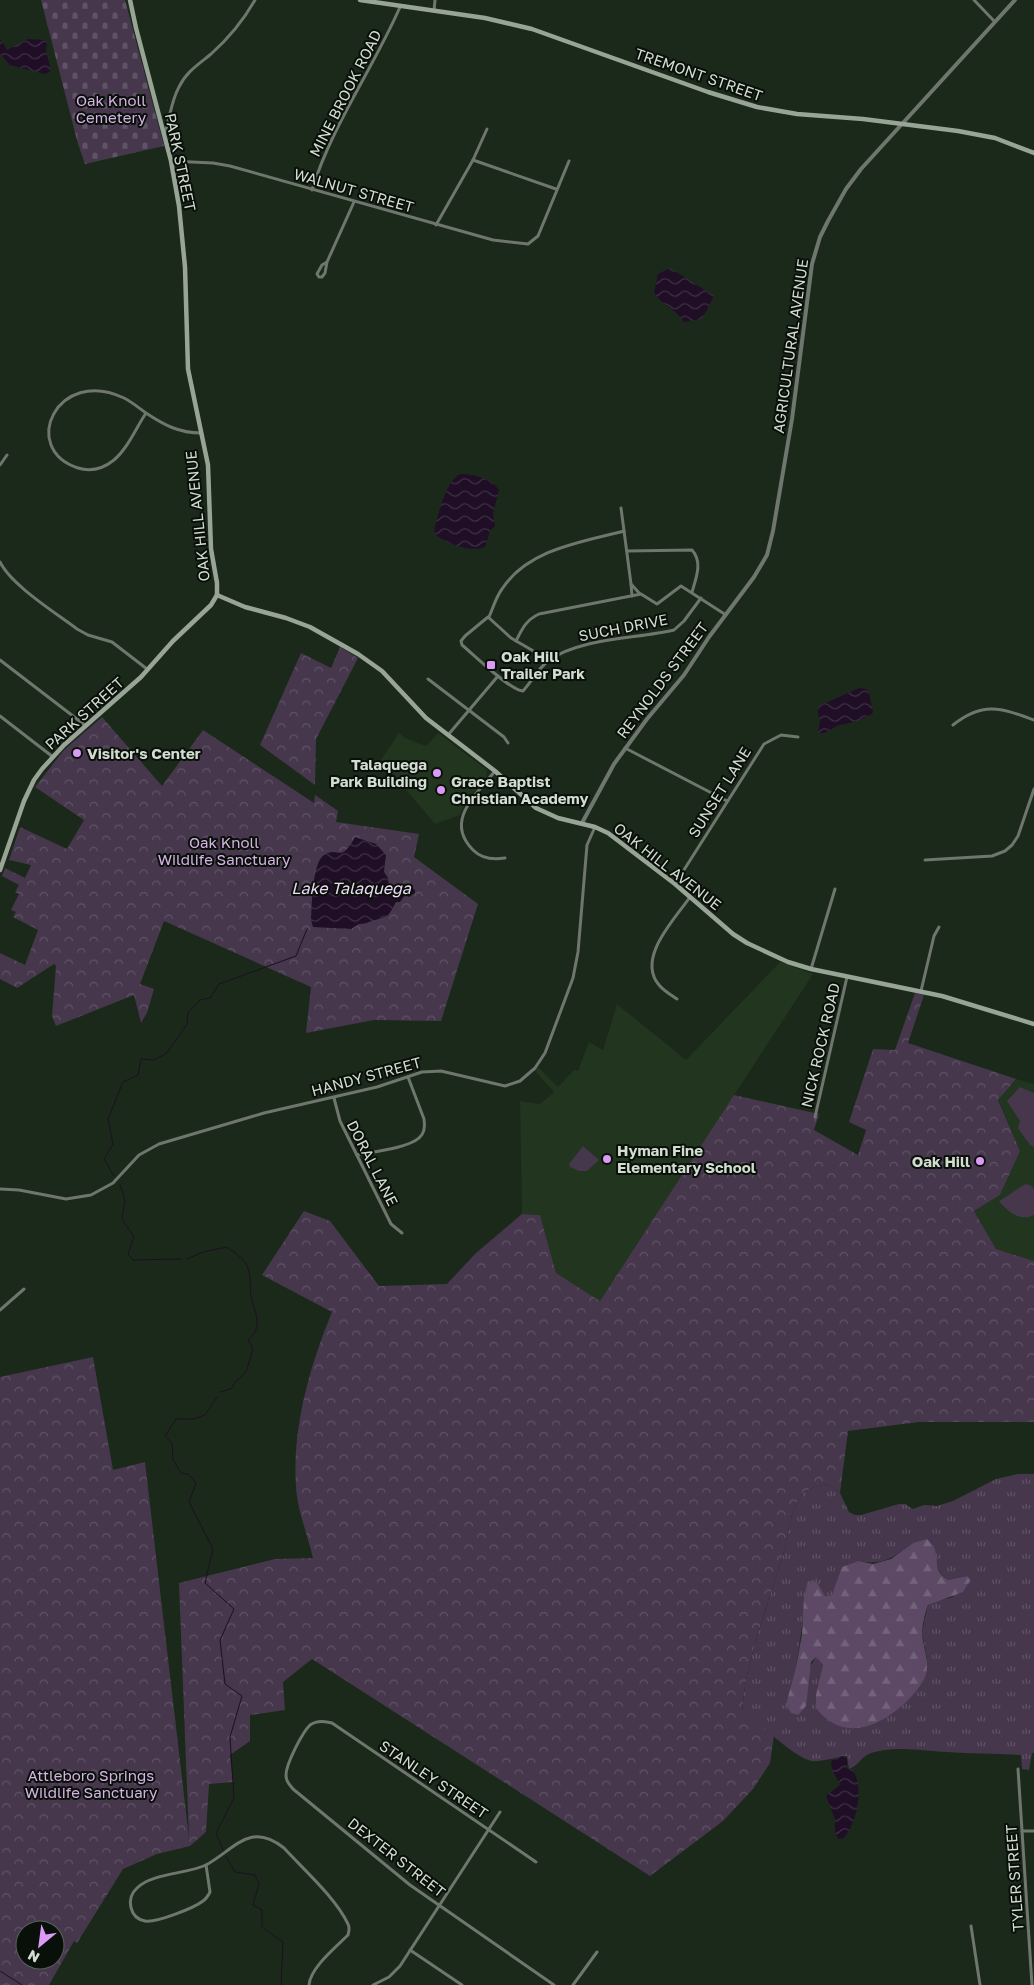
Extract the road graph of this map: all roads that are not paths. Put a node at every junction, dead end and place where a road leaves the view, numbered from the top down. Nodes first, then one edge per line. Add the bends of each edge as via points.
1 (130, 0) edge
2 (255, 0) edge
3 (360, 0) edge
4 (435, 0) edge
5 (974, 0) edge
6 (1015, 0) edge
7 (400, 7) junction
8 (434, 11) junction
9 (995, 22) junction
10 (902, 124) junction
11 (487, 129) dead end
12 (164, 136) junction
13 (1034, 152) edge
14 (473, 160) junction
15 (171, 161) junction
16 (569, 162) dead end
17 (556, 189) junction
18 (312, 190) junction
19 (354, 202) junction
20 (436, 225) junction
21 (327, 262) dead end
22 (186, 332) joint
23 (146, 413) junction
24 (201, 433) junction
25 (7, 455) dead end
26 (0, 465) edge
27 (621, 508) dead end
28 (624, 531) junction
29 (627, 551) junction
30 (767, 555) joint
31 (0, 562) edge
32 (630, 584) junction
33 (692, 592) junction
34 (641, 594) junction
35 (217, 595) junction
36 (632, 596) junction
37 (700, 598) junction
38 (726, 615) junction
39 (489, 617) junction
40 (516, 641) junction
41 (0, 660) edge
42 (549, 660) junction
43 (148, 670) junction
44 (498, 676) junction
45 (428, 678) dead end
46 (469, 710) junction
47 (0, 716) edge
48 (1034, 720) edge
49 (953, 724) dead end
50 (86, 726) junction
51 (448, 735) junction
52 (798, 737) dead end
53 (508, 742) dead end
54 (625, 748) junction
55 (53, 757) junction
56 (495, 771) junction
57 (1034, 790) edge
58 (727, 802) junction
59 (582, 823) junction
60 (595, 827) junction
61 (505, 858) dead end
62 (925, 860) dead end
63 (0, 870) edge
64 (675, 884) junction
65 (835, 889) dead end
66 (690, 897) junction
67 (939, 927) dead end
68 (811, 969) junction
69 (848, 977) junction
70 (921, 991) junction
71 (678, 999) dead end
72 (1034, 1024) edge
73 (408, 1077) junction
74 (334, 1098) junction
75 (815, 1117) dead end
76 (357, 1155) junction
77 (0, 1189) edge
78 (402, 1233) dead end
79 (24, 1289) dead end
80 (0, 1310) edge
81 (316, 1722) joint
82 (1018, 1769) dead end
83 (500, 1812) dead end
84 (487, 1829) junction
85 (1022, 1831) junction
86 (1034, 1831) edge
87 (536, 1862) dead end
88 (206, 1865) junction
89 (439, 1905) junction
90 (972, 1926) dead end
91 (410, 1950) junction
92 (597, 1952) dead end
93 (309, 1985) edge
94 (374, 1985) edge
95 (462, 1985) edge
96 (554, 1985) edge
97 (573, 1985) edge
98 (980, 1985) edge
99 (1032, 1985) edge

1 - 12 main road, PARK STREET
2 - 12 street via 242,22 182,82 175,94
3 - 7 main road, TREMONT STREET
4 - 8 street
5 - 9 street
6 - 9 street, AGRICULTURAL AVENUE
7 - 8 main road, TREMONT STREET
7 - 18 street, MINE BROOK ROAD via 325,153
8 - 10 main road, TREMONT STREET via 532,29 757,107
9 - 10 street, AGRICULTURAL AVENUE
10 - 13 main road, TREMONT STREET via 978,134
10 - 30 street, AGRICULTURAL AVENUE via 853,179 820,237 812,264 790,427
11 - 14 street
12 - 15 main road, PARK STREET
14 - 17 street
14 - 20 street
15 - 18 street, WALNUT STREET via 220,164
15 - 22 main road, PARK STREET via 183,245
16 - 17 street
17 - 20 street, WALNUT STREET via 538,236 530,244 493,240
18 - 19 street, WALNUT STREET
19 - 20 street, WALNUT STREET
19 - 21 street
22 - 24 main road, OAK HILL AVENUE via 190,385
23 - 23 street via 115,459 95,469 70,465 60,458 50,438 55,410 78,393 114,394
23 - 24 street via 162,425
24 - 35 main road, OAK HILL AVENUE via 210,481 211,549
25 - 26 street
27 - 28 street
28 - 29 street
28 - 39 street via 546,554 513,576 500,592
29 - 32 street
29 - 33 street via 692,550 698,565
30 - 38 street, REYNOLDS STREET
31 - 43 street via 15,582 77,630 112,642
32 - 34 street
32 - 36 street
33 - 34 street via 680,586 657,604
33 - 37 street
34 - 36 street
35 - 43 main road, PARK STREET
35 - 51 main road, OAK HILL AVENUE via 298,622 346,646 382,671 426,718
36 - 40 street via 539,614 524,625
37 - 38 street
37 - 42 street, SUCH DRIVE via 674,630 578,646
38 - 54 street, REYNOLDS STREET via 684,675
39 - 40 street
39 - 44 street via 461,641 462,646
40 - 42 street
41 - 50 street
42 - 44 street, SUCH DRIVE via 523,690
43 - 50 main road, PARK STREET
44 - 46 street
45 - 46 street
46 - 51 street
46 - 53 street
47 - 55 street
48 - 49 street via 1002,709 987,708
50 - 55 main road, PARK STREET
51 - 56 main road, OAK HILL AVENUE
52 - 58 street, SUNSET LANE via 781,735 764,744
54 - 58 street
54 - 59 street, REYNOLDS STREET
55 - 63 main road, PARK STREET via 29,790
56 - 59 main road, OAK HILL AVENUE via 536,808 558,818
56 - 61 street via 467,807 461,824 466,842 477,854 494,860
57 - 62 street via 1018,836 1005,851 992,856
58 - 64 street, SUNSET LANE
59 - 60 main road, OAK HILL AVENUE
60 - 64 main road, OAK HILL AVENUE via 617,839
60 - 73 street, HANDY STREET via 587,845 576,969 555,1030 539,1062 520,1081 505,1086 431,1070
64 - 66 main road, OAK HILL AVENUE
65 - 68 street
66 - 68 main road, OAK HILL AVENUE via 740,938
66 - 71 street via 655,948 652,958 652,970 658,985
67 - 70 street
68 - 69 main road, OAK HILL AVENUE
69 - 70 main road, OAK HILL AVENUE
69 - 75 street, NICK ROCK ROAD
70 - 72 main road, OAK HILL AVENUE
73 - 74 street, HANDY STREET
73 - 76 street via 424,1119 422,1134 413,1141
74 - 76 street, DORAL LANE via 340,1122
74 - 77 street, HANDY STREET via 264,1113 159,1144 139,1155 113,1183 90,1195 66,1199
76 - 78 street, DORAL LANE via 391,1224
79 - 80 street
81 - 84 street, STANLEY STREET via 332,1723
81 - 89 street, DEXTER STREET via 305,1732 287,1768 288,1783 292,1789
82 - 85 street, TYLER STREET
83 - 84 street
84 - 87 street, STANLEY STREET
84 - 89 street
85 - 86 street
85 - 99 street, TYLER STREET
88 - 88 street via 210,1892 202,1902 149,1921 134,1913 130,1900 140,1885
88 - 93 street via 246,1838 263,1837 284,1848 334,1903 350,1930 319,1964
89 - 91 street
89 - 96 street, DEXTER STREET
90 - 98 street
91 - 94 street via 396,1971
91 - 95 street
92 - 97 street

